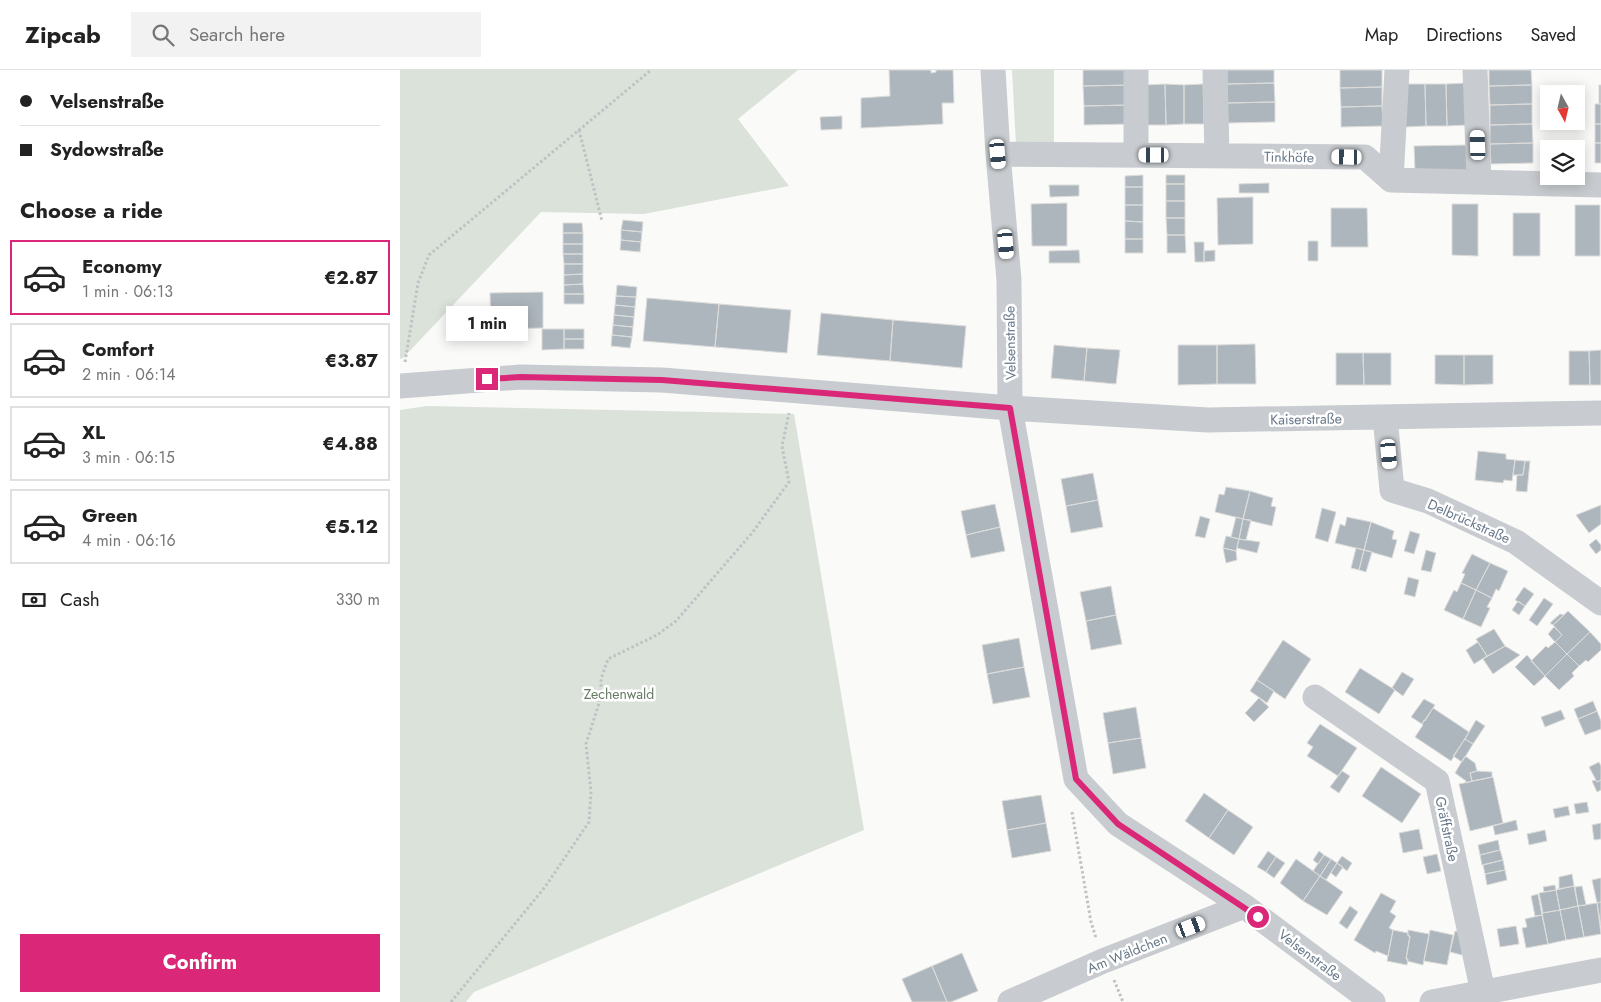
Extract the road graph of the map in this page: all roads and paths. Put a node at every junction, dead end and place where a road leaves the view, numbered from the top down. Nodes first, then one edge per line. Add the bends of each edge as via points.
1 (651, 70) edge
2 (994, 70) edge
3 (1136, 70) edge
4 (1215, 70) edge
5 (1397, 70) edge
6 (1476, 70) edge
7 (579, 130) junction
8 (998, 154) junction
9 (1136, 155) junction
10 (1218, 156) junction
11 (1391, 180) junction
12 (1479, 182) junction
13 (1601, 185) edge
14 (602, 222) dead end
15 (401, 386) edge
16 (795, 390) junction
17 (1010, 408) junction
18 (1601, 413) edge
19 (1386, 417) junction
20 (1601, 603) edge
21 (1315, 697) dead end
22 (1076, 779) junction
23 (1244, 906) junction
24 (1103, 961) junction
25 (1601, 970) edge
26 (1483, 992) junction
27 (451, 1002) edge
28 (1010, 1002) edge
29 (1123, 1002) edge
30 (1373, 1002) edge
31 (1432, 1002) edge

1 - 7 path
2 - 8 street, Velsenstraße
3 - 9 street
4 - 10 street
5 - 11 street
6 - 12 street
7 - 14 path
7 - 15 path via 429,255 418,283
8 - 9 street, Tinkhöfe
8 - 17 street, Velsenstraße via 1009,280
9 - 10 street, Tinkhöfe
10 - 11 street, Tinkhöfe via 1365,157
11 - 12 street
12 - 13 street
15 - 16 street, Kaiserstraße via 521,377 662,380
16 - 17 street, Kaiserstraße
16 - 27 path via 782,446 789,482 752,533 676,621 657,635 608,659 601,679 601,697 586,744 591,792 589,822 545,887
17 - 19 street, Kaiserstraße via 1208,420
17 - 22 street, Velsenstraße
18 - 19 street, Kaiserstraße
19 - 20 street, Delbrückstraße via 1392,490 1428,501 1516,542
21 - 26 street, Gräffstraße via 1437,781
22 - 23 street, Velsenstraße via 1118,824
22 - 24 path via 1071,804 1091,922
23 - 24 street, Am Wäldchen
23 - 30 street, Velsenstraße
24 - 28 street, Am Wäldchen
24 - 29 path
25 - 26 street
26 - 31 street

